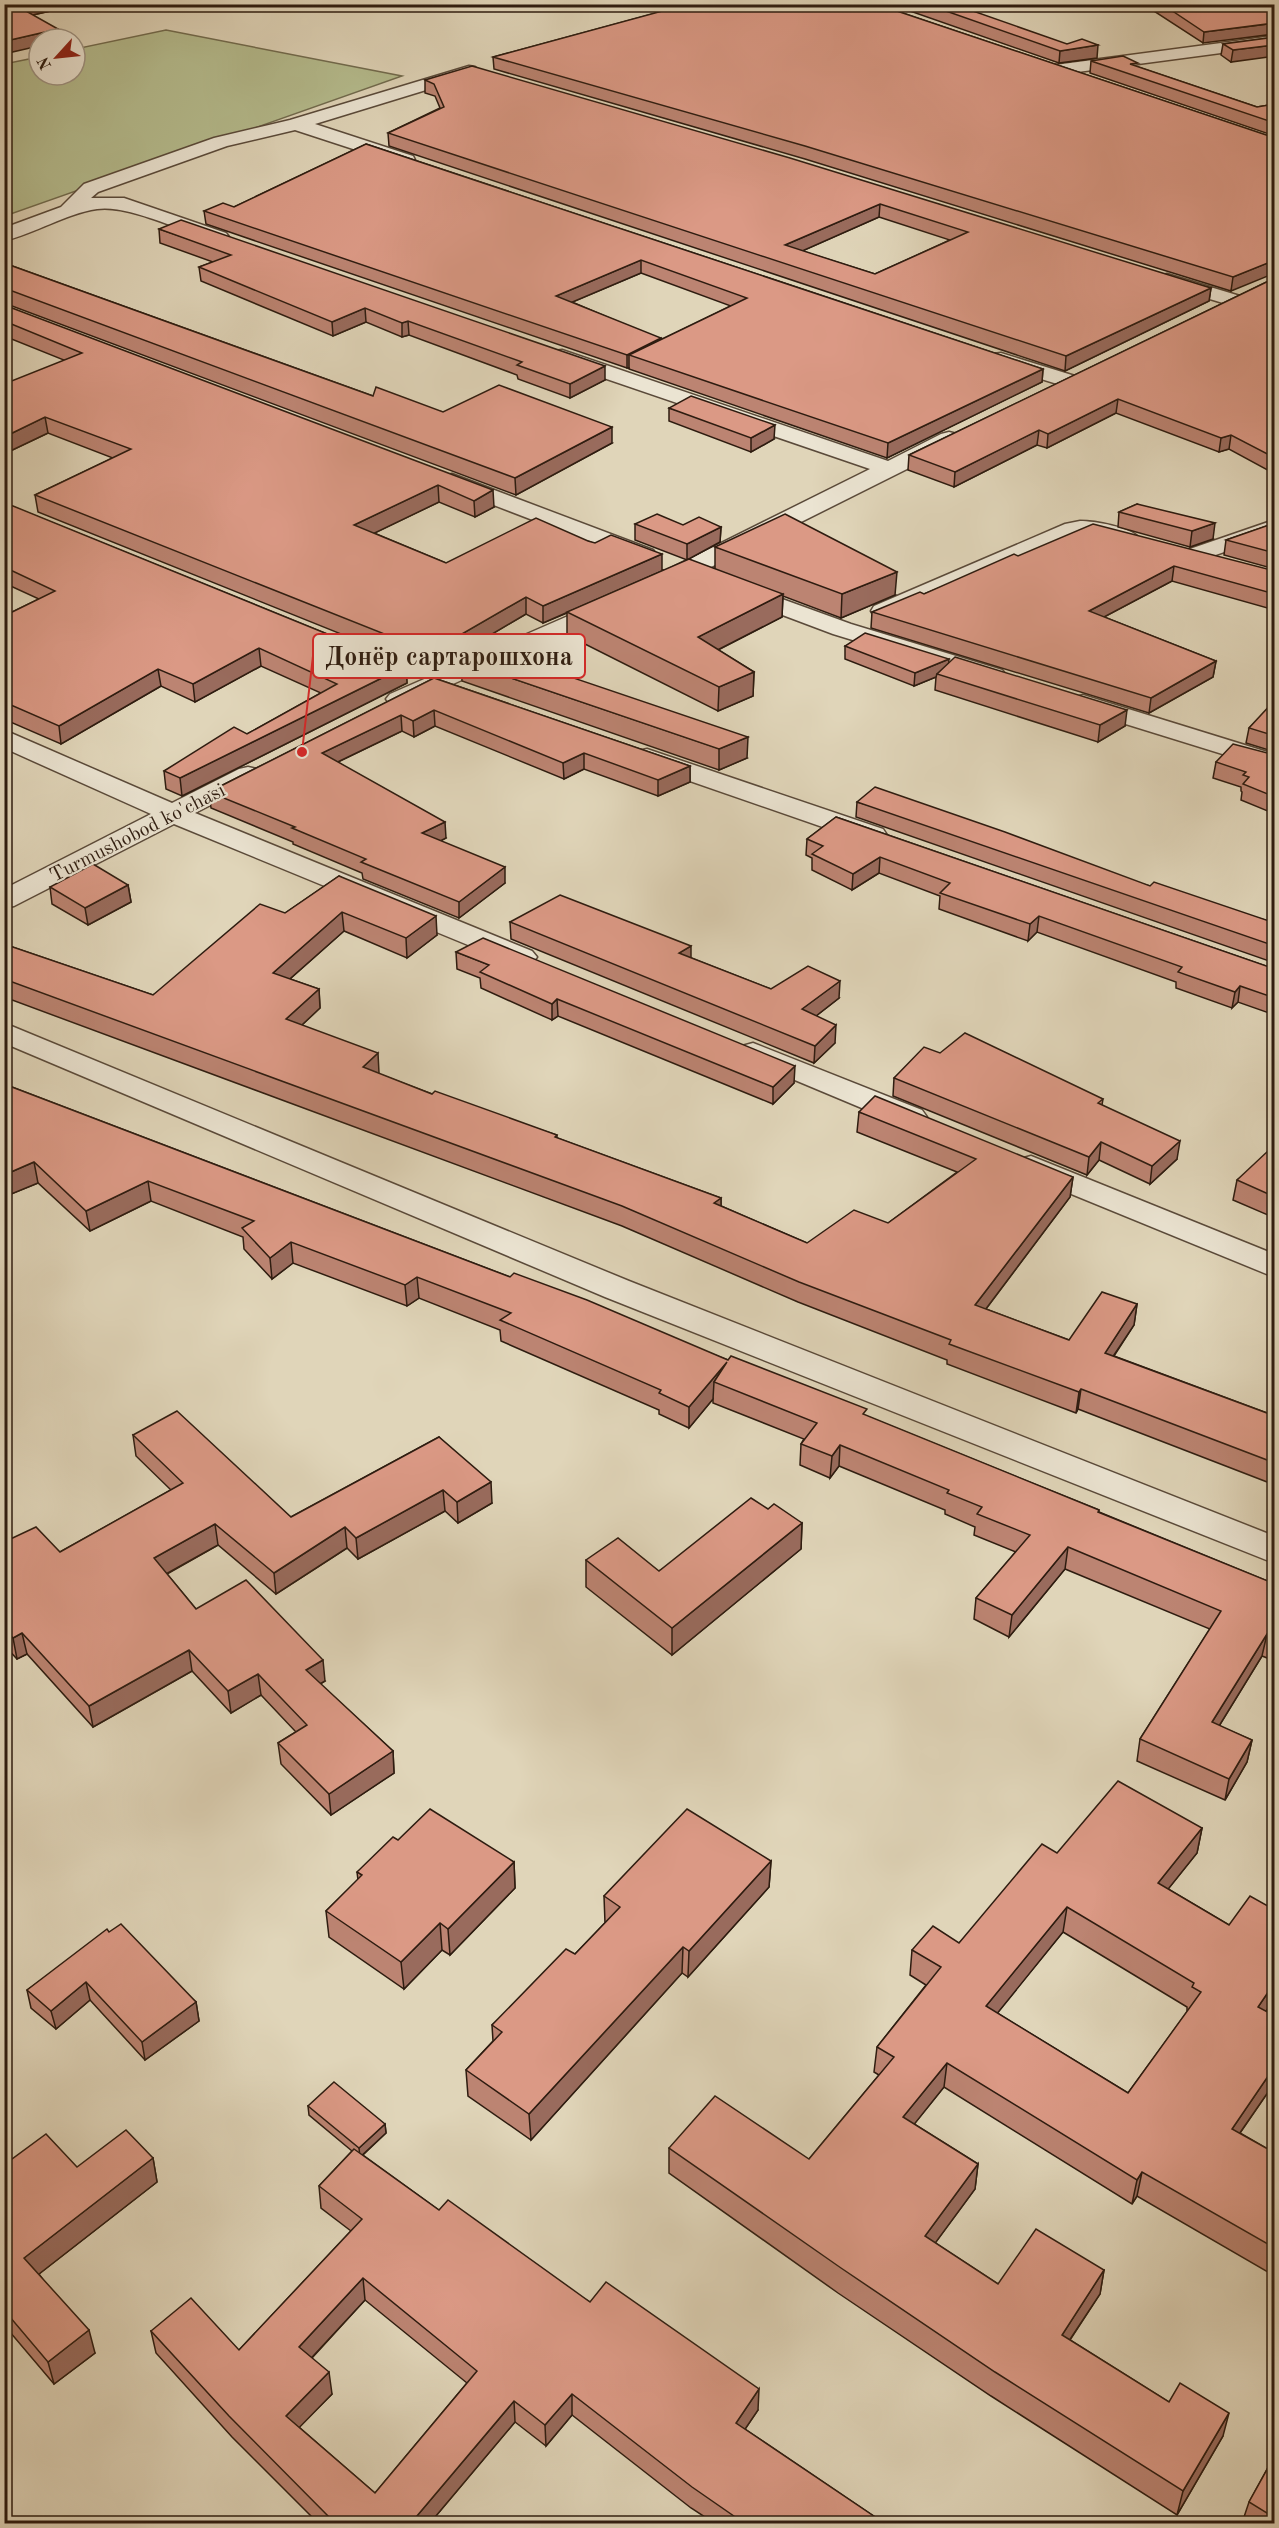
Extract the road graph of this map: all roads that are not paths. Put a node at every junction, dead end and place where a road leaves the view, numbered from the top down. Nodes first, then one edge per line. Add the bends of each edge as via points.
1 (1275, 42) edge
2 (1033, 62) edge
3 (1055, 70) junction
4 (478, 71) edge
5 (1094, 83) edge
6 (296, 124) junction
7 (429, 168) edge
8 (68, 210) junction
9 (4, 235) edge
10 (239, 244) edge
11 (1155, 276) edge
12 (1202, 316) edge
13 (540, 348) edge
14 (977, 351) edge
15 (1036, 397) edge
16 (973, 427) edge
17 (888, 468) junction
18 (432, 473) edge
19 (1275, 527) edge
20 (1170, 550) junction
21 (1233, 567) edge
22 (706, 578) junction
23 (842, 629) junction
24 (422, 678) junction
25 (1013, 681) edge
26 (466, 694) edge
27 (1058, 695) edge
28 (381, 708) edge
29 (4, 738) edge
30 (624, 748) edge
31 (1275, 762) edge
32 (266, 766) edge
33 (172, 813) junction
34 (893, 842) edge
35 (4, 900) edge
36 (547, 967) edge
37 (4, 1032) edge
38 (723, 1040) edge
39 (933, 1126) edge
40 (1010, 1158) edge
41 (1275, 1266) edge
42 (1275, 1550) edge

1 - 3 street
2 - 3 street
3 - 5 street
4 - 6 street
6 - 7 street
6 - 8 street via 221,142 91,188
8 - 9 street
8 - 10 street via 117,202
11 - 12 street via 1244,295
13 - 17 street
14 - 15 street via 1078,376
16 - 17 street
17 - 22 street
18 - 22 street
19 - 20 street
20 - 21 street
20 - 23 street via 1094,529 1073,529
22 - 23 street
22 - 24 street via 634,594
23 - 25 street
24 - 26 street
24 - 28 street
27 - 31 street
29 - 33 street
30 - 34 street
32 - 33 street, Turmushobod ko'chasi
33 - 35 street, Turmushobod ko'chasi
33 - 36 street
37 - 42 street via 617,1289
38 - 39 street
40 - 41 street

